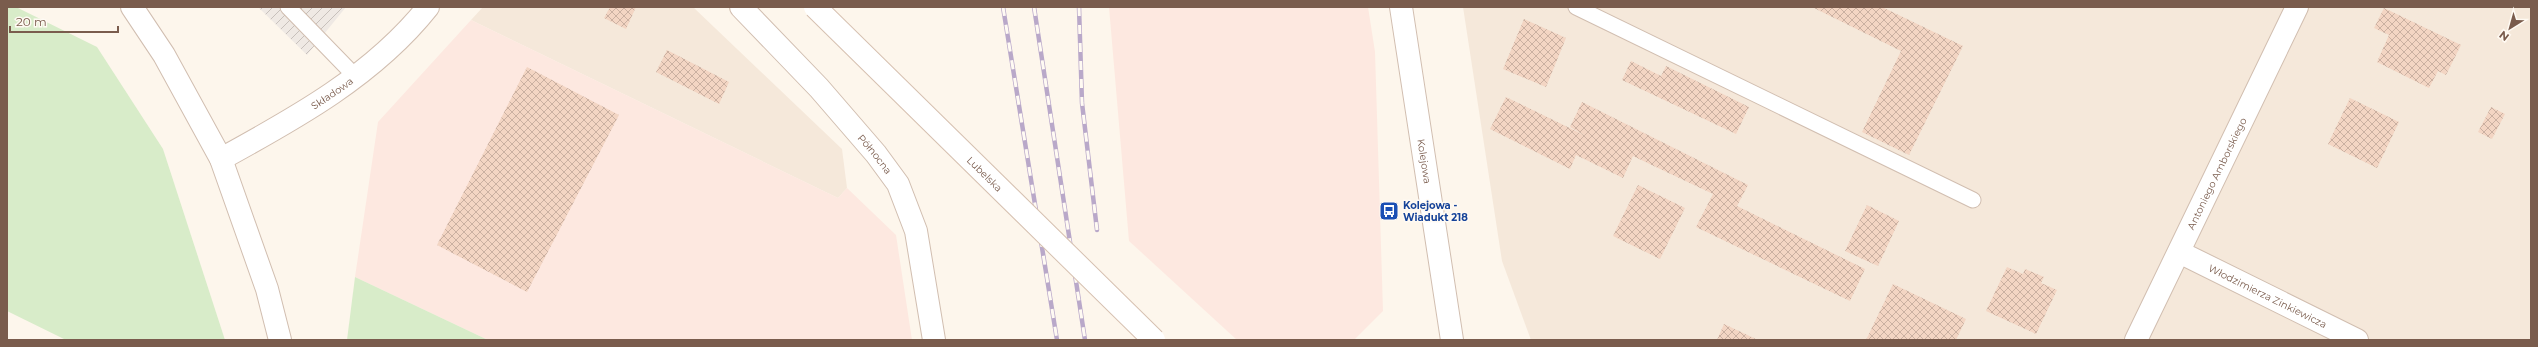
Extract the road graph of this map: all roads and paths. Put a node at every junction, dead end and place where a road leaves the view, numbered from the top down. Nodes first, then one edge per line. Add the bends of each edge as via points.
1 (132, 7) edge
2 (288, 7) edge
3 (428, 7) edge
4 (741, 7) edge
5 (815, 7) edge
6 (1401, 7) edge
7 (1576, 7) edge
8 (2298, 7) edge
9 (356, 76) junction
10 (221, 159) junction
11 (1973, 200) dead end
12 (2179, 252) junction
13 (280, 340) edge
14 (934, 340) edge
15 (1154, 340) edge
16 (1452, 340) edge
17 (2136, 340) edge
18 (2357, 340) edge

1 - 10 street via 164,54
2 - 9 lane
3 - 9 street, Składowa via 383,54
4 - 14 street, Północna via 819,88 876,154 898,184 916,231
5 - 15 street, Lubelska, bridge
6 - 16 street, Kolejowa
7 - 11 lane
8 - 12 street, Antoniego Amborskiego
9 - 10 street, Składowa via 279,127
10 - 13 street via 267,289
12 - 17 street, Antoniego Amborskiego
12 - 18 street, Włodzimierza Zinkiewicza

